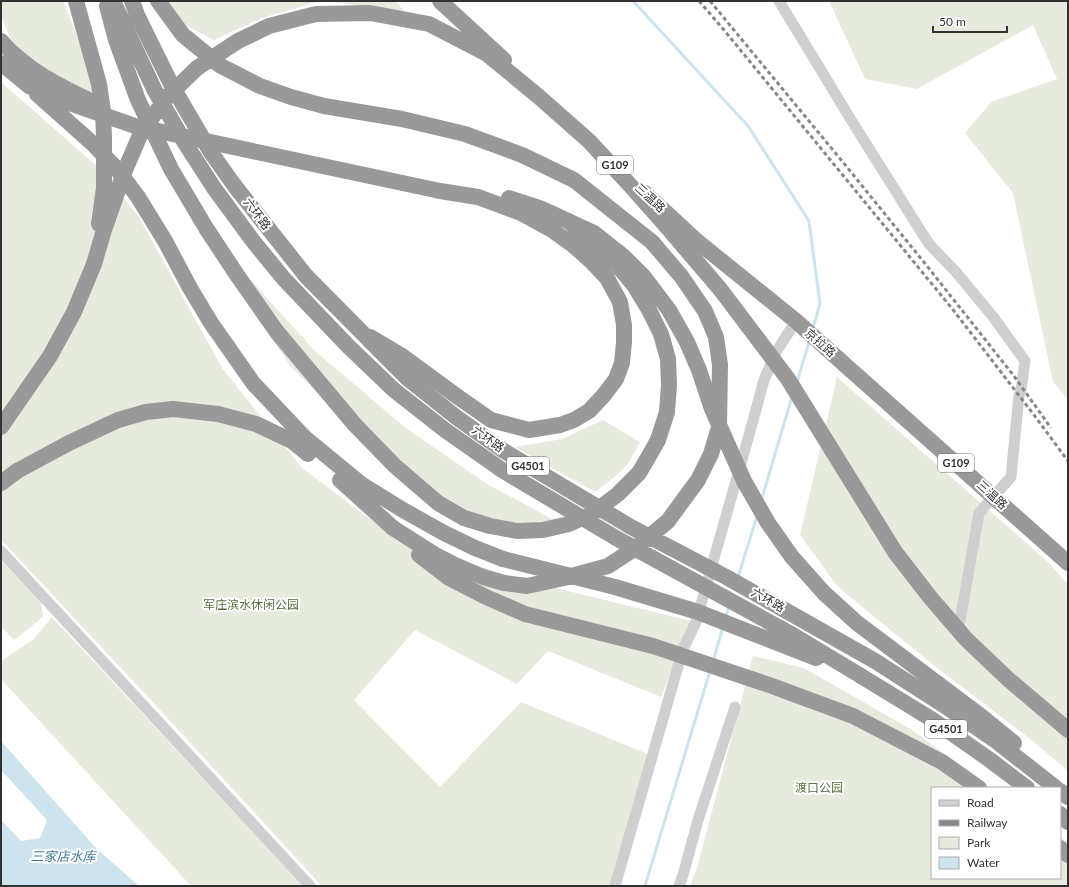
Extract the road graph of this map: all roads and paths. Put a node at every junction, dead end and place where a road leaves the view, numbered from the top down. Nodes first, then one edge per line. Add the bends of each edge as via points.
1 (76, 1) edge
2 (105, 1) edge
3 (113, 1) edge
4 (132, 1) edge
5 (158, 1) edge
6 (440, 1) edge
7 (779, 1) edge
8 (1, 41) edge
9 (1, 63) edge
10 (29, 86) junction
11 (522, 207) junction
12 (568, 221) junction
13 (94, 264) junction
14 (796, 322) junction
15 (360, 331) junction
16 (844, 364) joint
17 (1, 427) edge
18 (1, 483) edge
19 (993, 496) junction
20 (393, 528) junction
21 (1, 551) edge
22 (1068, 563) edge
23 (960, 621) dead end
24 (861, 676) junction
25 (735, 707) dead end
26 (1068, 730) edge
27 (978, 787) edge
28 (1026, 787) edge
29 (1056, 787) edge
30 (1057, 787) edge
31 (310, 886) edge
32 (616, 886) edge
33 (679, 886) edge

1 - 13 highway, bridge via 99,84 103,118 104,188
2 - 12 highway, bridge via 136,94 171,169 206,228 277,332 355,425 416,485 438,503 464,518 490,526 517,531 543,530 569,524 593,513 618,494 639,473 658,440 667,412 668,359 661,334 648,308 618,266
3 - 24 highway, 六环路 / G4501, bridge via 154,89 214,188 284,279 394,390 502,470 616,538 793,635
4 - 15 highway, 六环路 / G4501, bridge via 171,84 210,151 306,276
5 - 20 highway, bridge via 183,35 221,66 260,86 324,106 402,119 465,134 574,180 652,242 681,276 705,311 716,337 720,365 719,427 698,480 668,521 637,547 608,566 526,586 483,577 453,564
6 - 14 highway, 三温路 / G109 via 681,227
7 - 19 street via 929,244 956,272 1026,361 1012,477
8 - 11 highway via 22,62 50,80 106,107 166,125 480,189
9 - 10 highway
10 - 11 highway via 135,126
10 - 24 highway, bridge via 117,169 150,216 211,324 253,383 305,438 361,484 444,533 503,559 615,587 698,612
11 - 12 highway via 540,208
11 - 15 highway, bridge via 591,261 607,278 620,302 624,325 622,363 616,379 589,411 560,425 529,430 491,420 402,356
12 - 30 highway, bridge via 594,233 623,256 644,277 669,310 687,342 712,409 744,481 768,523 792,557 824,593 857,623 982,716
13 - 17 highway via 74,312 50,356
13 - 26 highway, bridge via 125,170 142,133 168,96 197,68 238,41 269,26 316,14 370,13 429,24 487,54 538,96 589,141 668,227 720,289 788,379 895,552 929,596 966,639 1008,680
14 - 16 highway, 京拉路 / G109
14 - 32 street via 776,352 764,380 696,622 683,649
15 - 29 highway, 六环路 / G4501, bridge via 407,378 456,418 504,451 631,527 875,661 996,741
16 - 19 highway, 三温路 / G109
18 - 20 highway via 17,471 118,420 146,412 173,409 218,414 256,424 292,441 330,471
19 - 22 highway, 三温路 / G109
19 - 23 street via 979,512
20 - 27 highway, bridge via 419,555 449,578 486,597 525,614 653,646 853,716 942,762
21 - 31 street
24 - 28 highway, 六环路 / G4501 via 933,720
25 - 33 street

